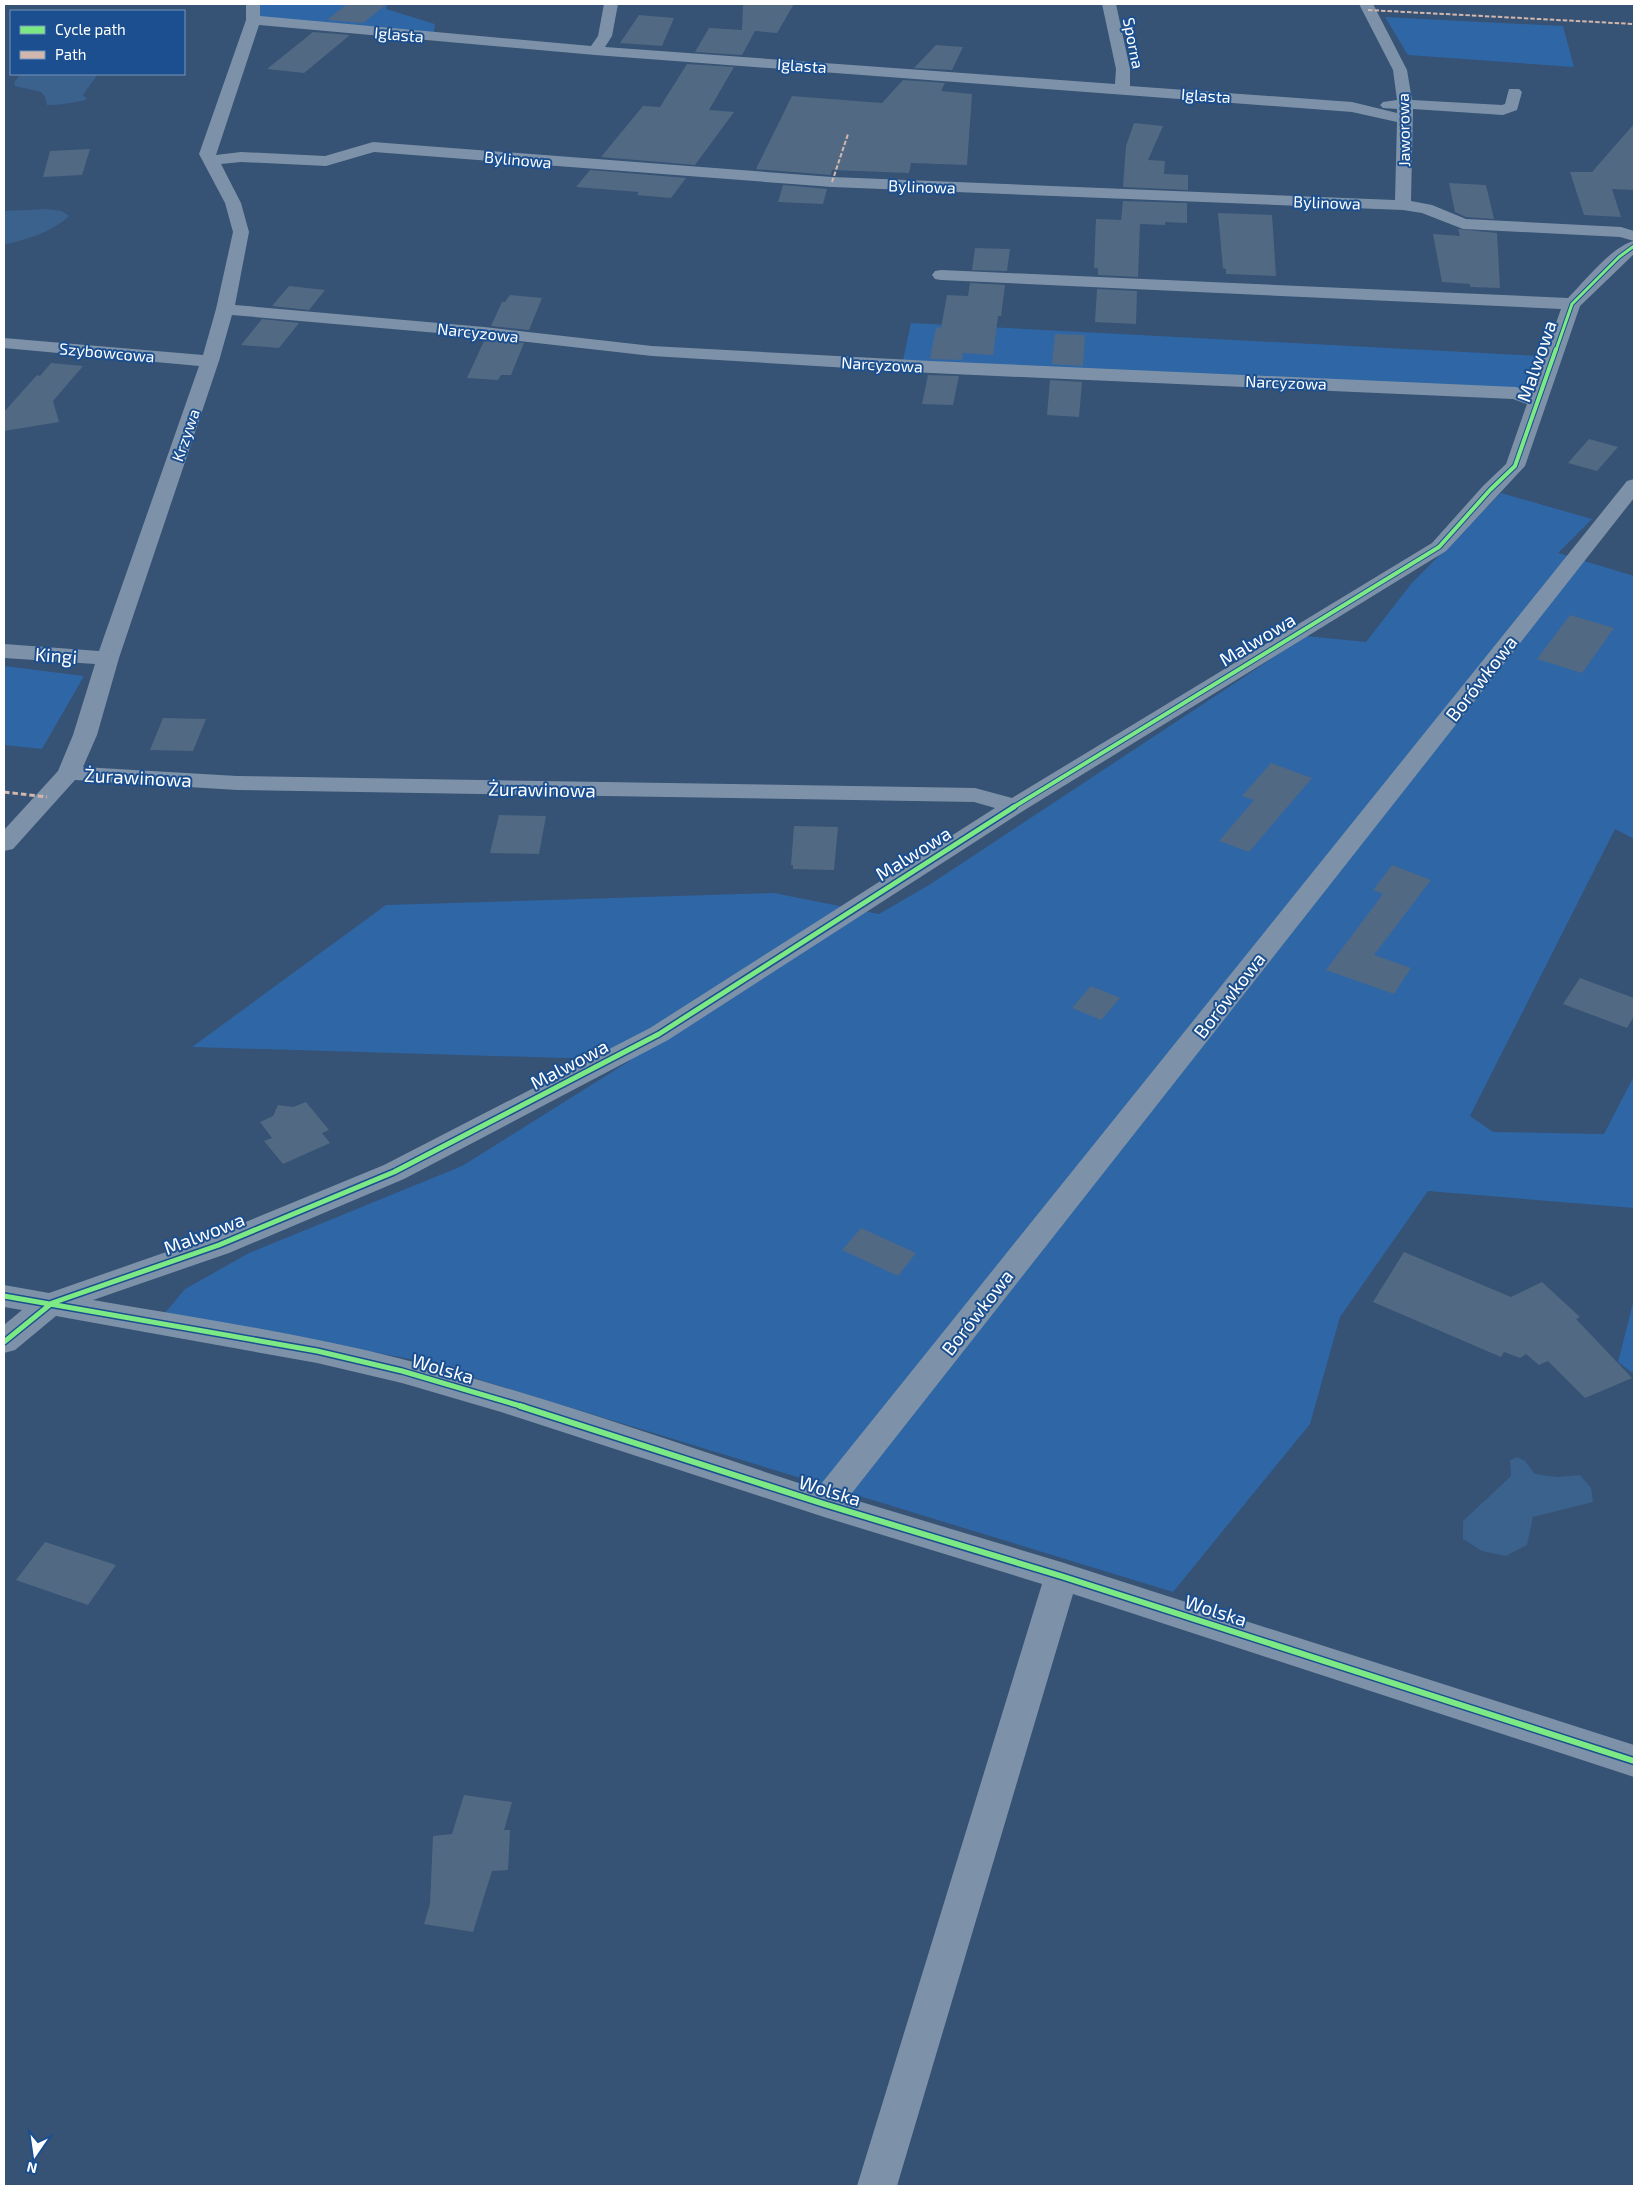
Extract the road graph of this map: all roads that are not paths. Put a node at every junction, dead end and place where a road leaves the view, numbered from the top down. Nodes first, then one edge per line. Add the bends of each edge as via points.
1 (611, 4) edge
2 (1109, 4) edge
3 (1366, 4) edge
4 (253, 12) edge
5 (595, 52) junction
6 (1122, 89) junction
7 (1514, 92) dead end
8 (1405, 111) junction
9 (210, 161) junction
10 (1403, 205) junction
11 (1634, 236) edge
12 (1634, 246) edge
13 (941, 275) dead end
14 (1572, 304) junction
15 (225, 309) junction
16 (4, 343) edge
17 (210, 361) junction
18 (1538, 402) junction
19 (1634, 485) edge
20 (4, 651) edge
21 (108, 658) junction
22 (69, 773) junction
23 (1015, 806) junction
24 (4, 844) edge
25 (4, 1296) edge
26 (52, 1303) junction
27 (4, 1342) edge
28 (824, 1504) junction
29 (1061, 1576) junction
30 (1634, 1761) edge
31 (877, 2186) edge

1 - 5 street via 605,36
2 - 6 street, Sporna via 1123,69
3 - 8 street, Jaworowa via 1400,70
4 - 5 street, Iglasta
4 - 9 street via 209,144 207,154
5 - 6 street, Iglasta
6 - 8 street, Iglasta
7 - 8 street, Iglasta via 1512,107 1503,110
8 - 10 street, Jaworowa
9 - 10 street, Bylinowa via 241,157 326,161 373,147 832,182
9 - 15 street, Krzywa via 233,203 240,232
10 - 11 street, Bylinowa via 1426,209 1462,224 1621,232
12 - 14 street, Malwowa
13 - 14 street
14 - 18 street, Malwowa
15 - 17 street, Krzywa
15 - 18 street, Narcyzowa via 652,351 1497,392 1516,394
16 - 17 street, Szybowcowa
17 - 21 street, Krzywa
18 - 23 street, Malwowa via 1515,466 1439,547
19 - 28 street, Borówkowa
20 - 21 street, Kingi
21 - 22 street, Krzywa via 85,735
22 - 23 street, Żurawinowa via 247,783 975,795
22 - 24 street, Krzywa
23 - 26 street, Malwowa via 659,1034 394,1172 219,1246
25 - 26 street, Wolska
26 - 27 street
26 - 28 street, Wolska via 318,1351 402,1371 513,1403
28 - 29 street, Wolska
29 - 30 street, Wolska
29 - 31 street

